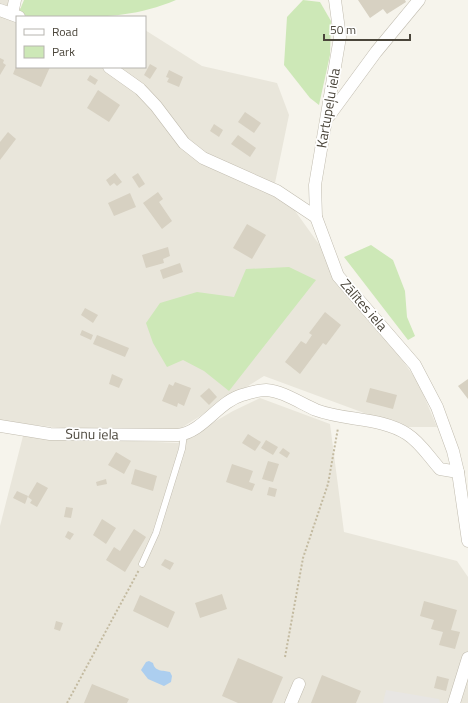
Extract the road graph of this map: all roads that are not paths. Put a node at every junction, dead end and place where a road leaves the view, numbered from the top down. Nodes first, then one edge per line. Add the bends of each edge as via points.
1 (15, 0) edge
2 (335, 0) edge
3 (419, 0) edge
4 (0, 10) edge
5 (16, 15) edge
6 (110, 68) edge
7 (327, 117) junction
8 (316, 217) junction
9 (0, 426) edge
10 (184, 434) junction
11 (458, 472) junction
12 (468, 541) edge
13 (142, 564) road end
14 (468, 658) edge
15 (299, 684) dead end
16 (291, 703) edge
17 (454, 703) edge

1 - 5 street
2 - 7 street, Kartupeļu iela via 340,37
3 - 7 street
4 - 5 street
6 - 8 street via 140,89 184,143 203,158 277,191
7 - 8 street, Kartupeļu iela via 315,185
8 - 11 street, Zālītes iela via 338,276 399,345 426,384 446,428
9 - 10 street, Sūnu iela via 50,434
10 - 11 street via 239,396 266,390 340,417 390,426 407,434 420,445 440,469
10 - 13 lane via 182,450 156,533
11 - 12 street, Zālītes iela
14 - 17 street
15 - 16 street

